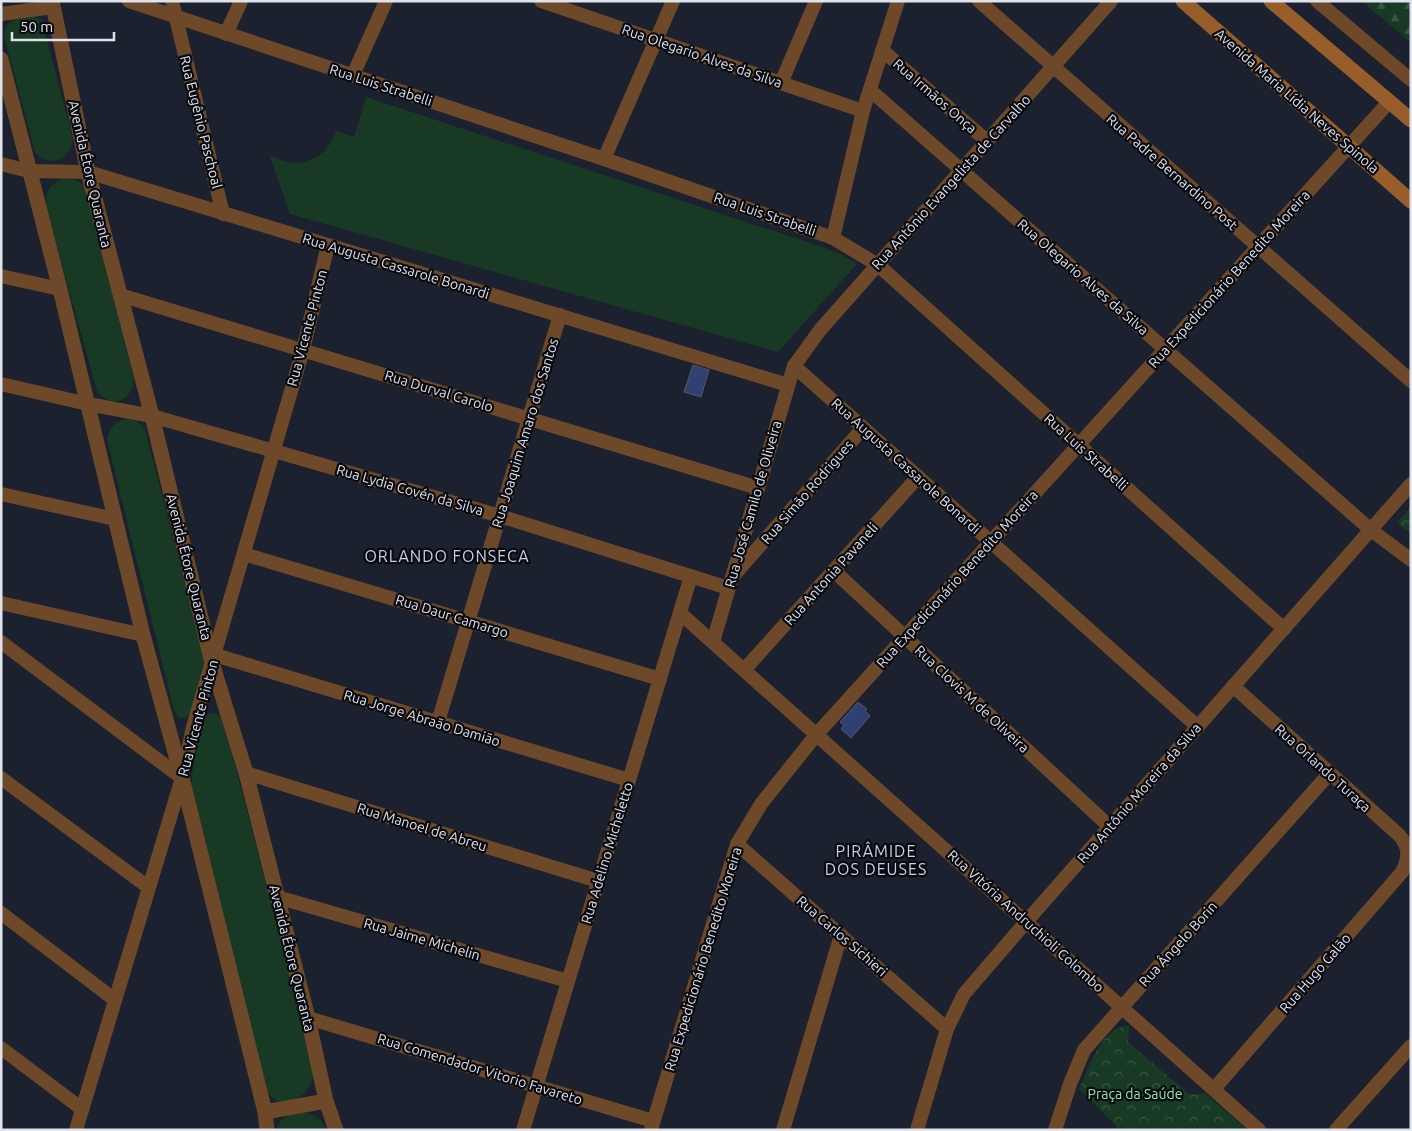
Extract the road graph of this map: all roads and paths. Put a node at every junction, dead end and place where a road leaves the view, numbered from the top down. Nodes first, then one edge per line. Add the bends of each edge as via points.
1 (129, 1) edge
2 (172, 1) edge
3 (242, 1) edge
4 (386, 1) edge
5 (540, 1) edge
6 (673, 1) edge
7 (816, 1) edge
8 (898, 1) edge
9 (979, 1) edge
10 (1112, 1) edge
11 (1183, 1) edge
12 (1271, 1) edge
13 (1317, 1) edge
14 (52, 4) edge
15 (1, 14) edge
16 (176, 17) junction
17 (226, 34) junction
18 (656, 41) junction
19 (882, 50) junction
20 (1, 60) edge
21 (1053, 67) junction
22 (353, 75) junction
23 (1411, 80) edge
24 (780, 83) junction
25 (870, 90) junction
26 (1389, 102) junction
27 (863, 112) junction
28 (1411, 120) edge
29 (988, 141) junction
30 (1349, 146) junction
31 (604, 159) junction
32 (1, 164) edge
33 (962, 170) junction
34 (29, 171) junction
35 (88, 172) junction
36 (1411, 200) edge
37 (223, 214) junction
38 (833, 238) junction
39 (328, 245) junction
40 (1258, 247) junction
41 (878, 265) junction
42 (1, 276) edge
43 (60, 289) junction
44 (120, 295) junction
45 (560, 316) junction
46 (303, 350) junction
47 (1164, 350) junction
48 (794, 366) junction
49 (1411, 381) edge
50 (1, 384) edge
51 (788, 385) junction
52 (88, 404) junction
53 (152, 416) junction
54 (529, 419) junction
55 (863, 428) junction
56 (1078, 445) junction
57 (274, 451) junction
58 (918, 476) junction
59 (1411, 484) edge
60 (758, 488) junction
61 (1, 494) edge
62 (500, 516) junction
63 (115, 519) junction
64 (1371, 530) junction
65 (991, 542) junction
66 (244, 554) junction
67 (1411, 560) edge
68 (834, 571) junction
69 (691, 576) junction
70 (730, 583) junction
71 (1, 603) edge
72 (680, 613) junction
73 (468, 621) junction
74 (1284, 629) junction
75 (143, 636) junction
76 (905, 637) junction
77 (1, 642) edge
78 (712, 642) junction
79 (213, 659) junction
80 (744, 670) junction
81 (660, 679) junction
82 (1233, 686) junction
83 (438, 722) junction
84 (1198, 726) junction
85 (816, 735) junction
86 (246, 773) junction
87 (1329, 774) junction
88 (1, 778) edge
89 (182, 778) junction
90 (629, 780) junction
91 (1110, 827) junction
92 (737, 844) junction
93 (1408, 853) joint
94 (598, 881) junction
95 (148, 887) junction
96 (277, 897) junction
97 (1, 913) edge
98 (1026, 922) junction
99 (841, 935) junction
100 (568, 981) junction
101 (115, 1000) junction
102 (1122, 1007) junction
103 (308, 1018) junction
104 (947, 1029) junction
105 (1411, 1046) edge
106 (1, 1048) edge
107 (536, 1086) junction
108 (1214, 1089) junction
109 (326, 1101) junction
110 (82, 1109) junction
111 (265, 1112) junction
112 (652, 1125) edge
113 (76, 1130) edge
114 (267, 1130) edge
115 (336, 1130) edge
116 (522, 1130) edge
117 (783, 1130) edge
118 (917, 1130) edge
119 (1055, 1130) edge
120 (1259, 1130) edge
121 (1336, 1130) edge

1 - 16 street, Rua Luis Strabelli
2 - 16 street, Rua Eugênio Paschoal
3 - 17 street
4 - 22 street
5 - 18 street, Rua Olegario Alves da Silva
6 - 18 street
7 - 24 street
8 - 19 street
9 - 21 street, Rua Padre Bernardino Post
10 - 21 street, Rua Antônio Evangelista de Carvalho
11 - 30 main road, Avenida Maria Lídia Neves Spinola
12 - 26 main road
13 - 23 street
14 - 15 street
14 - 35 street, Avenida Étore Quaranta
16 - 17 street, Rua Luis Strabelli
16 - 37 street, Rua Eugênio Paschoal
17 - 22 street, Rua Luis Strabelli
18 - 24 street, Rua Olegario Alves da Silva
18 - 31 street
19 - 25 street
19 - 29 street, Rua Irmãos Onça
20 - 34 street
21 - 29 street, Rua Antônio Evangelista de Carvalho
21 - 40 street, Rua Padre Bernardino Post
22 - 31 street, Rua Luis Strabelli
24 - 27 street, Rua Olegario Alves da Silva
25 - 27 street
25 - 33 street, Rua Olegario Alves da Silva
26 - 28 main road
26 - 30 street, Rua Expedicionário Benedito Moreira
27 - 38 street
29 - 33 street, Rua Antônio Evangelista de Carvalho
30 - 36 main road, Avenida Maria Lídia Neves Spinola
30 - 40 street, Rua Expedicionário Benedito Moreira
31 - 38 street, Rua Luis Strabelli
32 - 34 street, Rua Augusta Cassarole Bonardi
33 - 41 street, Rua Antônio Evangelista de Carvalho
33 - 47 street, Rua Olegario Alves da Silva
34 - 35 street, Rua Augusta Cassarole Bonardi
34 - 43 street
35 - 37 street, Rua Augusta Cassarole Bonardi
35 - 44 street, Avenida Étore Quaranta
37 - 39 street, Rua Augusta Cassarole Bonardi
38 - 41 street, Rua Luis Strabelli
39 - 45 street, Rua Augusta Cassarole Bonardi
39 - 46 street, Rua Vicente Pinton
40 - 47 street, Rua Expedicionário Benedito Moreira
40 - 49 street, Rua Padre Bernardino Post
41 - 48 street, Rua Antônio Evangelista de Carvalho via 820,330
41 - 56 street, Rua Luis Strabelli
42 - 43 street
43 - 52 street
44 - 46 street, Rua Durval Carolo
44 - 53 street, Avenida Étore Quaranta
45 - 51 street, Rua Augusta Cassarole Bonardi
45 - 54 street, Rua Joaquim Amaro dos Santos
46 - 54 street, Rua Durval Carolo
46 - 57 street, Rua Vicente Pinton
47 - 56 street, Rua Expedicionário Benedito Moreira
47 - 64 street, Rua Olegario Alves da Silva
48 - 51 street, Rua José Camilo de Oliveira
48 - 55 street, Rua Augusta Cassarole Bonardi
50 - 52 street, Rua Lydia Covén da Silva
51 - 60 street, Rua José Camilo de Oliveira
52 - 53 street, Rua Lydia Covén da Silva
52 - 63 street
53 - 57 street, Rua Lydia Covén da Silva
53 - 79 street, Avenida Étore Quaranta
54 - 60 street, Rua Durval Carolo
54 - 62 street, Rua Joaquim Amaro dos Santos
55 - 58 street, Rua Augusta Cassarole Bonardi
55 - 70 street, Rua Simão Rodrigues
56 - 65 street, Rua Expedicionário Benedito Moreira
56 - 74 street, Rua Luis Strabelli
57 - 62 street, Rua Lydia Covén da Silva
57 - 66 street, Rua Vicente Pinton
58 - 65 street, Rua Augusta Cassarole Bonardi
58 - 68 street, Rua Antonia Pavaneli
59 - 64 street, Rua Antônio Moreira da Silva
60 - 70 street, Rua José Camilo de Oliveira
61 - 63 street
62 - 69 street, Rua Lydia Covén da Silva
62 - 73 street, Rua Joaquim Amaro dos Santos
63 - 75 street
64 - 67 street, Rua Olegario Alves da Silva
64 - 74 street, Rua Antônio Moreira da Silva
65 - 76 street, Rua Expedicionário Benedito Moreira
65 - 84 street, Rua Augusta Cassarole Bonardi
66 - 73 street, Rua Daur Camargo
66 - 79 street, Rua Vicente Pinton
68 - 76 street, Rua Clovis M de Oliveira
68 - 80 street, Rua Antonia Pavaneli
69 - 70 street, Rua Lydia Covén da Silva
69 - 72 street, Rua Adelino Micheletto
70 - 78 street, Rua José Camilo de Oliveira
71 - 75 street
72 - 78 street, Rua Vitória Andruchioli Colombo
72 - 81 street, Rua Adelino Micheletto
73 - 81 street, Rua Daur Camargo
73 - 83 street, Rua Joaquim Amaro dos Santos
74 - 82 street, Rua Antônio Moreira da Silva
75 - 89 street
76 - 85 street, Rua Expedicionário Benedito Moreira
76 - 91 street, Rua Clovis M de Oliveira
77 - 89 street
78 - 80 street, Rua Vitória Andruchioli Colombo
79 - 83 street, Rua Jorge Abraão Damião
79 - 86 street, Avenida Étore Quaranta
79 - 89 street, Rua Vicente Pinton
80 - 85 street, Rua Vitória Andruchioli Colombo
81 - 90 street, Rua Adelino Micheletto
82 - 84 street, Rua Antônio Moreira da Silva
82 - 87 street, Rua Orlando Turaça
83 - 90 street, Rua Jorge Abraão Damião
84 - 91 street, Rua Antônio Moreira da Silva
85 - 92 street, Rua Expedicionário Benedito Moreira via 761,804
85 - 98 street, Rua Vitória Andruchioli Colombo
86 - 94 street, Rua Manoel de Abreu
86 - 96 street, Avenida Étore Quaranta
87 - 93 street, Rua Orlando Turaça via 1399,835
87 - 102 street, Rua Ângelo Borin
88 - 95 street
89 - 95 street, Rua Vicente Pinton
89 - 111 street
90 - 94 street, Rua Adelino Micheletto
91 - 98 street, Rua Antônio Moreira da Silva
92 - 99 street, Rua Carlos Sichieri
92 - 112 street, Rua Expedicionário Benedito Moreira
93 - 108 street, Rua Hugo Galão via 1402,872
94 - 100 street, Rua Adelino Micheletto
95 - 101 street, Rua Vicente Pinton
96 - 100 street, Rua Jaime Michelin
96 - 103 street, Avenida Étore Quaranta
97 - 101 street
98 - 102 street, Rua Vitória Andruchioli Colombo
98 - 104 street, Rua Antônio Moreira da Silva via 964,994
99 - 104 street, Rua Carlos Sichieri
99 - 117 street
100 - 107 street, Rua Adelino Micheletto
101 - 110 street, Rua Vicente Pinton
102 - 108 street, Rua Vitória Andruchioli Colombo
102 - 119 street, Rua Ângelo Borin via 1084,1050
103 - 107 street, Rua Comendador Vitorio Favareto
103 - 109 street, Avenida Étore Quaranta
104 - 118 street, Rua Antônio Moreira da Silva
105 - 121 street
106 - 110 street
107 - 112 street, Rua Comendador Vitorio Favareto
107 - 116 street, Rua Adelino Micheletto
108 - 120 street, Rua Vitória Andruchioli Colombo
109 - 111 street
109 - 115 street, Avenida Étore Quaranta
110 - 113 street, Rua Vicente Pinton
111 - 114 street

